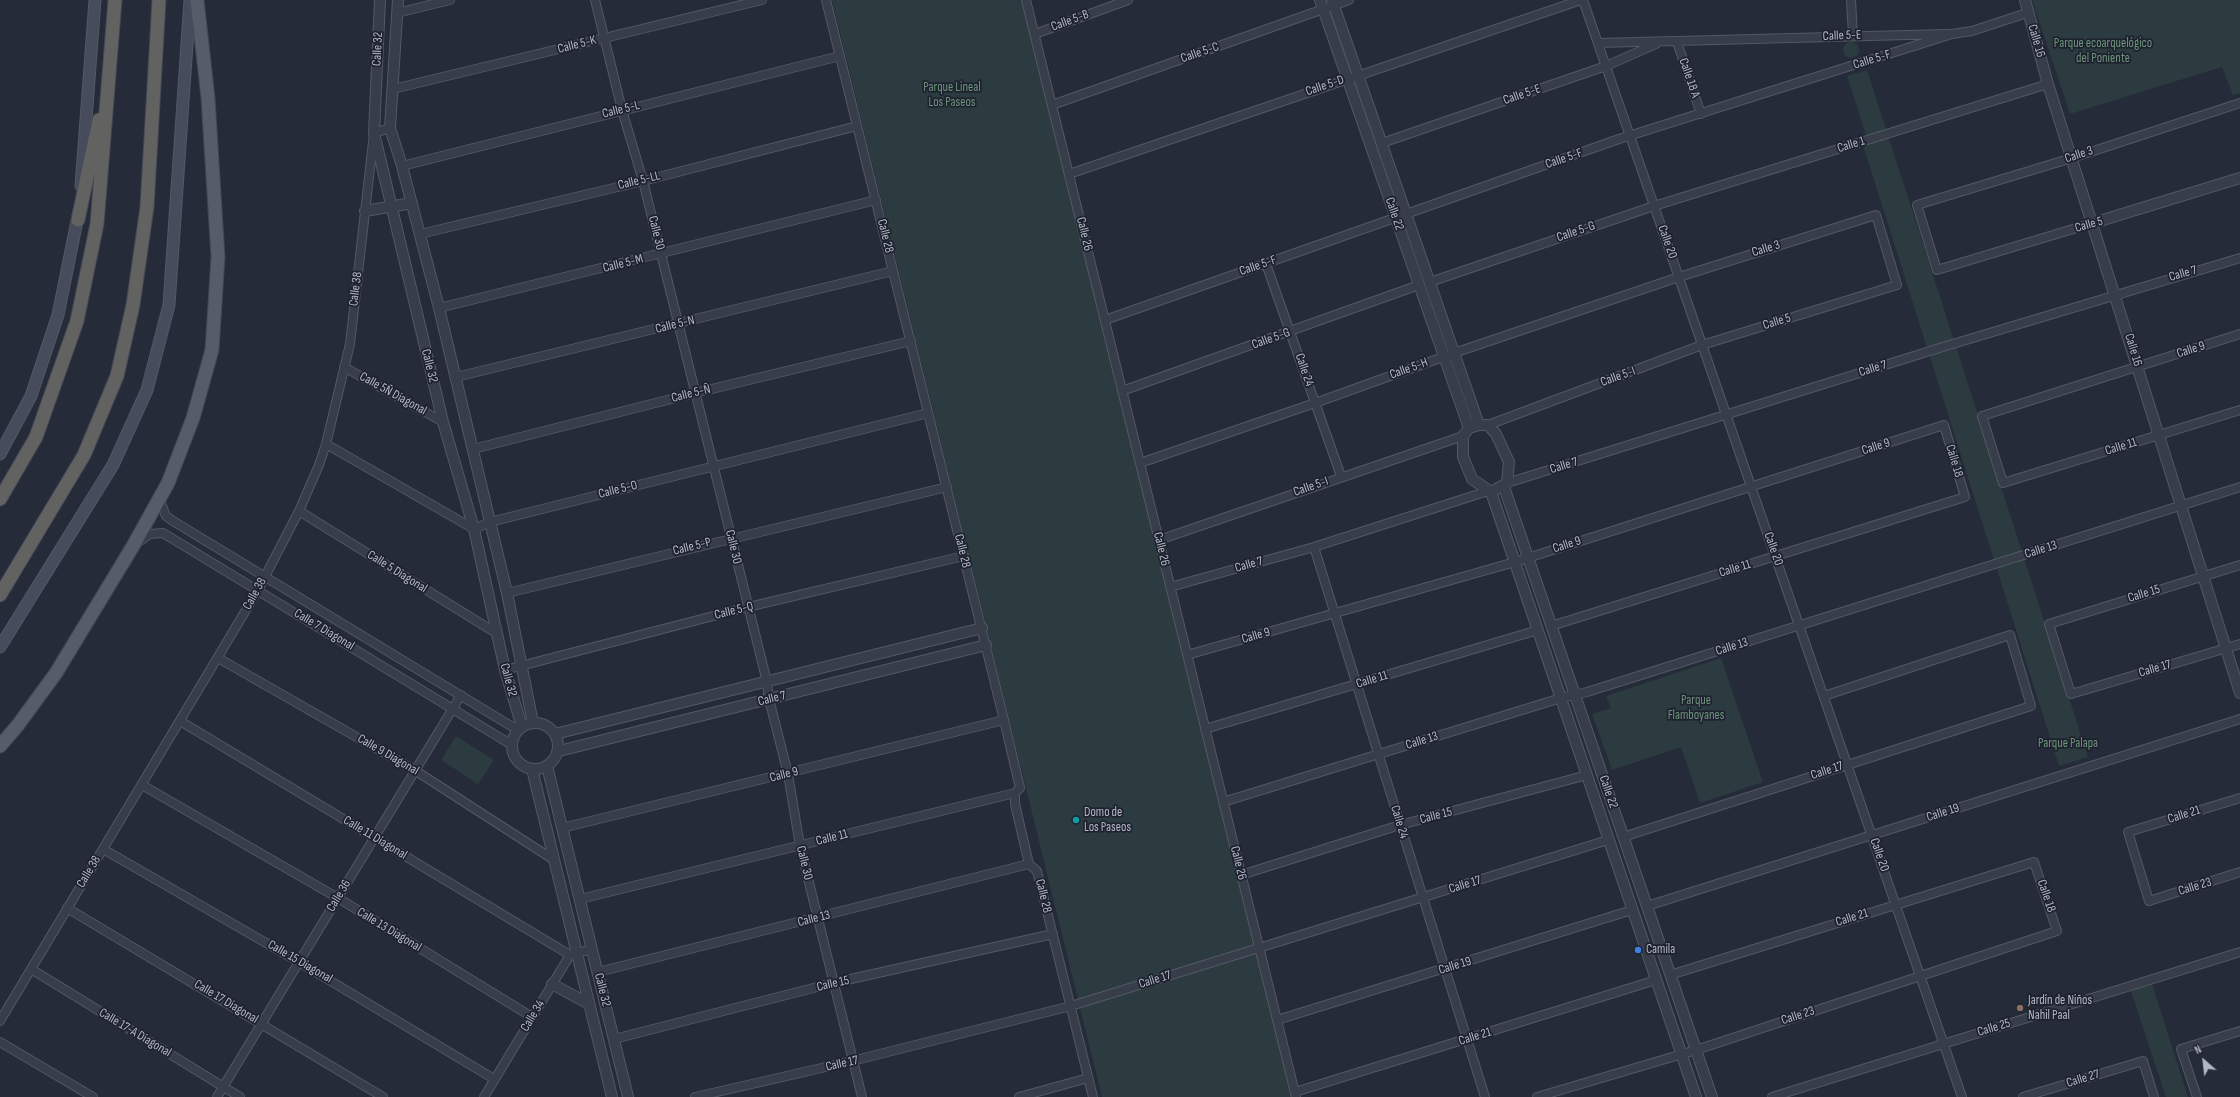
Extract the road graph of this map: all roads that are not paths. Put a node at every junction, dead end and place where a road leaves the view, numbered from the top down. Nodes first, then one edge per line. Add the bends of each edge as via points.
1 (95, 0) edge
2 (115, 0) edge
3 (159, 0) edge
4 (190, 0) edge
5 (197, 0) edge
6 (380, 0) edge
7 (398, 0) edge
8 (450, 0) edge
9 (595, 0) edge
10 (762, 0) edge
11 (826, 0) edge
12 (1026, 0) edge
13 (1128, 0) edge
14 (1349, 0) edge
15 (1582, 0) edge
16 (1851, 0) edge
17 (1333, 3) edge
18 (1321, 5) edge
19 (2024, 5) edge
20 (397, 13) junction
21 (1035, 34) junction
22 (1952, 34) junction
23 (1853, 35) junction
24 (604, 38) junction
25 (1661, 42) junction
26 (1677, 42) junction
27 (1598, 43) junction
28 (840, 56) junction
29 (111, 64) junction
30 (1606, 66) junction
31 (1358, 75) junction
32 (1347, 79) junction
33 (2048, 84) junction
34 (393, 89) junction
35 (2240, 103) edge
36 (1052, 105) junction
37 (622, 110) junction
38 (1701, 114) junction
39 (858, 126) junction
40 (390, 128) junction
41 (374, 133) junction
42 (1630, 136) junction
43 (1382, 143) junction
44 (2072, 158) junction
45 (402, 166) junction
46 (1069, 174) junction
47 (2240, 178) edge
48 (643, 181) junction
49 (876, 200) junction
50 (412, 203) junction
51 (1654, 206) junction
52 (390, 207) junction
53 (365, 211) junction
54 (1406, 214) junction
55 (1395, 218) junction
56 (78, 220) junction
57 (2093, 224) junction
58 (420, 234) junction
59 (661, 254) junction
60 (2240, 258) edge
61 (1266, 264) junction
62 (1938, 270) joint
63 (893, 271) junction
64 (1679, 277) junction
65 (1430, 282) junction
66 (1419, 285) junction
67 (1897, 285) joint
68 (2116, 294) junction
69 (439, 308) junction
70 (1105, 320) junction
71 (679, 324) junction
72 (1291, 331) junction
73 (2240, 334) edge
74 (911, 341) junction
75 (1702, 345) junction
76 (1454, 353) junction
77 (1444, 357) junction
78 (344, 367) junction
79 (2138, 367) junction
80 (456, 377) junction
81 (1122, 391) junction
82 (696, 393) junction
83 (1315, 404) junction
84 (2240, 410) edge
85 (928, 413) junction
86 (1726, 415) junction
87 (443, 422) junction
88 (1484, 425) junction
89 (1944, 425) joint
90 (1466, 432) junction
91 (2160, 435) junction
92 (326, 444) junction
93 (473, 449) junction
94 (0, 454) edge
95 (1140, 463) junction
96 (714, 467) junction
97 (1341, 476) junction
98 (2003, 483) joint
99 (1506, 485) junction
100 (1751, 486) junction
101 (947, 487) junction
102 (2240, 487) edge
103 (1489, 491) junction
104 (1965, 496) joint
105 (159, 498) junction
106 (0, 499) edge
107 (2182, 505) junction
108 (299, 511) junction
109 (490, 522) junction
110 (474, 529) junction
111 (731, 538) junction
112 (1159, 540) junction
113 (213, 545) junction
114 (133, 546) junction
115 (1314, 546) junction
116 (964, 556) junction
117 (1775, 556) junction
118 (204, 558) junction
119 (1528, 558) junction
120 (1515, 562) junction
121 (2240, 565) edge
122 (2204, 576) junction
123 (265, 577) junction
124 (1170, 587) junction
125 (258, 590) junction
126 (507, 593) junction
127 (0, 595) edge
128 (748, 607) junction
129 (1335, 613) junction
130 (1551, 626) junction
131 (1799, 626) junction
132 (982, 628) junction
133 (1538, 630) junction
134 (496, 633) junction
135 (2240, 644) edge
136 (986, 645) junction
137 (0, 647) edge
138 (2226, 648) junction
139 (1187, 655) junction
140 (218, 658) junction
141 (522, 665) junction
142 (505, 670) junction
143 (767, 682) junction
144 (1358, 684) junction
145 (2240, 692) edge
146 (1574, 694) junction
147 (2071, 694) joint
148 (461, 695) junction
149 (1824, 696) junction
150 (1561, 698) junction
151 (769, 699) junction
152 (453, 709) junction
153 (2240, 719) edge
154 (1004, 720) junction
155 (180, 721) junction
156 (533, 723) junction
157 (521, 728) junction
158 (1205, 729) junction
159 (556, 734) junction
160 (0, 746) edge
161 (512, 746) junction
162 (559, 751) junction
163 (1379, 754) junction
164 (1848, 765) junction
165 (547, 766) junction
166 (532, 769) junction
167 (416, 770) junction
168 (788, 774) junction
169 (1586, 775) junction
170 (142, 785) junction
171 (1015, 793) junction
172 (2240, 798) edge
173 (1223, 802) junction
174 (1400, 825) junction
175 (562, 828) junction
176 (1872, 835) junction
177 (375, 837) junction
178 (1623, 837) junction
179 (1608, 840) junction
180 (800, 846) junction
181 (103, 849) junction
182 (554, 860) junction
183 (2034, 862) joint
184 (1029, 864) junction
185 (2240, 872) edge
186 (1241, 875) junction
187 (338, 898) junction
188 (1422, 898) junction
189 (580, 899) junction
190 (2149, 901) joint
191 (1896, 904) junction
192 (1647, 906) junction
193 (67, 908) junction
194 (1632, 910) junction
195 (818, 918) junction
196 (2057, 931) joint
197 (1053, 934) junction
198 (1259, 948) junction
199 (592, 949) junction
200 (2240, 952) edge
201 (573, 954) junction
202 (299, 962) junction
203 (31, 969) junction
204 (1445, 969) junction
205 (598, 972) junction
206 (1670, 975) junction
207 (1921, 976) junction
208 (1656, 980) junction
209 (552, 984) junction
210 (833, 984) junction
211 (589, 1004) junction
212 (1071, 1006) junction
213 (532, 1017) junction
214 (1277, 1020) junction
215 (0, 1021) edge
216 (262, 1023) junction
217 (2240, 1031) edge
218 (614, 1039) junction
219 (1467, 1040) junction
220 (0, 1042) edge
221 (1944, 1043) junction
222 (1696, 1050) junction
223 (1681, 1054) junction
224 (852, 1061) junction
225 (1088, 1078) junction
226 (494, 1079) junction
227 (223, 1087) junction
228 (1295, 1095) edge
229 (93, 1097) edge
230 (217, 1097) edge
231 (240, 1097) edge
232 (383, 1097) edge
233 (484, 1097) edge
234 (612, 1097) edge
235 (628, 1097) edge
236 (695, 1097) edge
237 (862, 1097) edge
238 (1018, 1097) edge
239 (1093, 1097) edge
240 (1485, 1097) edge
241 (1537, 1097) edge
242 (1696, 1097) edge
243 (1712, 1097) edge
244 (1772, 1097) edge
245 (1962, 1097) edge
246 (2024, 1097) edge
247 (2154, 1097) edge
248 (2197, 1097) edge

1 - 56 main road
2 - 29 highway
3 - 127 highway via 147,207 133,306 117,376 84,455
4 - 137 main road via 168,305 147,390 113,465
5 - 105 main road via 208,98 218,258 212,350 193,418 168,484
6 - 41 street, Calle 32
7 - 20 street, Calle 32
8 - 20 street
9 - 24 street, Calle 30
10 - 24 street, Calle 5-K
11 - 28 street, Calle 28
12 - 21 street, Calle 26
13 - 21 street, Calle 5-B
14 - 17 street, Calle 5-C
15 - 27 street, Calle 20
15 - 31 street, Calle 5-D
16 - 23 street
17 - 18 street, Calle 5-C
17 - 31 street, Calle 22
18 - 32 street, Calle 22
18 - 36 street, Calle 5-C
19 - 22 street, Calle 5-F via 1972,30
19 - 33 street, Calle 16
20 - 34 street, Calle 32
21 - 36 street, Calle 26
22 - 23 street, Calle 5-E
22 - 38 street, Calle 5-F
23 - 26 street, Calle 5-E
24 - 34 street, Calle 5-K
24 - 37 street, Calle 30
25 - 26 street, Calle 5-E
25 - 27 street, Calle 5-E
25 - 30 street, Calle 5-E
26 - 38 street, Calle 18 A
27 - 30 street, Calle 20
28 - 37 street, Calle 5-L
28 - 39 street, Calle 28
29 - 56 highway
29 - 106 highway via 97,224 77,321 36,437
30 - 42 street, Calle 20
30 - 43 street, Calle 5-E
31 - 32 street, Calle 5-D
31 - 43 street, Calle 22
32 - 46 street, Calle 5-D
32 - 55 street, Calle 22
33 - 44 street, Calle 16
33 - 51 street, Calle 1
34 - 40 street, Calle 32
35 - 44 street, Calle 3
36 - 46 street, Calle 26
37 - 45 street, Calle 5-L
37 - 48 street, Calle 30
38 - 42 street, Calle 5-F
39 - 48 street, Calle 5-LL
39 - 49 street, Calle 28
40 - 41 street
40 - 45 street, Calle 32
41 - 52 street, Calle 32
41 - 53 street, Calle 38
42 - 51 street, Calle 20
42 - 54 street, Calle 5-F
43 - 54 street, Calle 22
44 - 57 street, Calle 16
44 - 62 street, Calle 3 via 1916,205
45 - 50 street, Calle 32
46 - 70 street, Calle 26
47 - 57 street, Calle 5
48 - 58 street, Calle 5-LL
48 - 59 street, Calle 30
49 - 59 street, Calle 5-M
49 - 63 street, Calle 28
50 - 52 street
50 - 58 street, Calle 32
51 - 64 street, Calle 20
51 - 65 street, Calle 5-G
52 - 53 street
52 - 87 street, Calle 32
53 - 78 street, Calle 38 via 350,344
54 - 55 street, Calle 5-F
54 - 65 street, Calle 22
55 - 61 street, Calle 5-F
55 - 66 street, Calle 22
56 - 94 main road via 58,315 31,396
57 - 62 street, Calle 5
57 - 68 street, Calle 16
58 - 69 street, Calle 32
59 - 69 street, Calle 5-M
59 - 71 street, Calle 30
60 - 68 street, Calle 7
61 - 70 street, Calle 5-F
61 - 72 street, Calle 24
63 - 71 street, Calle 5-N
63 - 74 street, Calle 28
64 - 67 street, Calle 3 via 1876,215
64 - 75 street, Calle 20
64 - 76 street, Calle 5-H
65 - 76 street, Calle 22
66 - 72 street, Calle 5-G
66 - 77 street, Calle 22
67 - 75 street, Calle 5
68 - 79 street, Calle 16
68 - 86 street, Calle 7
69 - 80 street, Calle 32
70 - 81 street, Calle 26
71 - 80 street, Calle 5-N
71 - 82 street, Calle 30
72 - 81 street, Calle 5-G
72 - 83 street, Calle 24
73 - 79 street, Calle 9
74 - 82 street, Calle 5-Ñ
74 - 85 street, Calle 28
75 - 86 street, Calle 20
75 - 88 street, Calle 5-I
76 - 77 street, Calle 5-H
76 - 88 street, Calle 22
77 - 83 street, Calle 5-H
77 - 90 street, Calle 22
78 - 87 street, Calle 5Ñ Diagonal
78 - 92 street, Calle 38
79 - 91 street, Calle 16
79 - 98 street, Calle 9 via 1982,416
80 - 93 street, Calle 32
81 - 95 street, Calle 26
82 - 93 street, Calle 5-Ñ
82 - 96 street, Calle 30
83 - 95 street, Calle 5-H
83 - 97 street, Calle 24
84 - 91 street, Calle 11
85 - 96 street, Calle 5-O
85 - 101 street, Calle 28
86 - 99 street, Calle 7
86 - 100 street, Calle 20
87 - 110 street, Calle 32
88 - 90 street
88 - 99 street via 1496,434 1505,450 1510,471
89 - 100 street, Calle 9
89 - 104 street, Calle 18
90 - 97 street, Calle 5-I
90 - 103 street via 1463,457 1466,467 1472,478
91 - 98 street, Calle 11
91 - 107 street, Calle 16
92 - 108 street, Calle 38
92 - 110 street
93 - 109 street, Calle 32
95 - 112 street, Calle 26
96 - 109 street, Calle 5-O
96 - 111 street, Calle 30
97 - 112 street, Calle 5-I
99 - 103 street
99 - 119 street, Calle 22
100 - 117 street, Calle 20
100 - 119 street, Calle 9
101 - 111 street, Calle 5-P
101 - 116 street, Calle 28
102 - 107 street, Calle 13
103 - 115 street, Calle 7
103 - 120 street, Calle 22
104 - 117 street, Calle 11
105 - 113 street, Calle 7 Diagonal via 166,516
105 - 114 main road
107 - 122 street, Calle 16
107 - 131 street, Calle 13
108 - 123 street, Calle 38
108 - 134 street, Calle 5 Diagonal
109 - 110 street, Calle 5-O
109 - 126 street, Calle 32
110 - 134 street, Calle 32
111 - 126 street, Calle 5-P
111 - 128 street, Calle 30
112 - 124 street, Calle 26
113 - 118 street
113 - 123 street, Calle 7 Diagonal
114 - 118 street, Calle 7 Diagonal via 150,534 163,533
114 - 160 main road via 56,673
115 - 124 street, Calle 7
115 - 129 street, Calle 24
116 - 128 street, Calle 5-Q
116 - 132 street, Calle 28
117 - 130 street, Calle 11
117 - 131 street, Calle 20
118 - 125 street, Calle 7 Diagonal
119 - 120 street, Calle 9
119 - 130 street, Calle 22
120 - 129 street, Calle 9
120 - 133 street, Calle 22
121 - 122 street, Calle 15
122 - 138 street, Calle 16
122 - 147 street, Calle 15 via 2049,624
123 - 125 street, Calle 38
123 - 148 street, Calle 7 Diagonal
124 - 139 street, Calle 26
125 - 140 street, Calle 38
125 - 152 street, Calle 7 Diagonal
126 - 141 street, Calle 32
128 - 141 street, Calle 5-Q
128 - 143 street, Calle 30
129 - 139 street, Calle 9
129 - 144 street, Calle 24
130 - 146 street, Calle 22
131 - 146 street, Calle 13
131 - 149 street, Calle 20
132 - 136 street, Calle 28
132 - 143 street, Calle 7
133 - 144 street, Calle 11
133 - 150 street, Calle 22
134 - 142 street, Calle 32
135 - 138 street, Calle 17
136 - 151 street, Calle 7
136 - 154 street, Calle 28
138 - 145 street, Calle 16
138 - 147 street, Calle 17
139 - 158 street, Calle 26
140 - 155 street, Calle 38
140 - 167 street, Calle 9 Diagonal
141 - 142 street, Calle 5-Q
141 - 156 street, Calle 32
142 - 157 street, Calle 32
143 - 151 street, Calle 30
143 - 159 street, Calle 7
144 - 158 street, Calle 11
144 - 163 street, Calle 24
146 - 150 street, Calle 13
146 - 178 street, Calle 22
148 - 152 street, Calle 36
148 - 157 street, Calle 7 Diagonal
149 - 164 street, Calle 20
149 - 164 street, Calle 17 via 2010,636 2031,706
150 - 163 street, Calle 13
150 - 169 street, Calle 22
151 - 162 street, Calle 7
151 - 168 street, Calle 30
152 - 161 street, Calle 7 Diagonal
152 - 167 street, Calle 36
153 - 176 street, Calle 19
154 - 168 street, Calle 9
154 - 171 street, Calle 28 via 1020,788
155 - 170 street, Calle 38
155 - 177 street, Calle 11 Diagonal
156 - 157 street
156 - 159 street via 546,725
157 - 161 street via 514,736
158 - 173 street, Calle 26
159 - 162 street
161 - 166 street via 517,762
162 - 165 street via 556,758
163 - 173 street, Calle 13
163 - 174 street, Calle 24
164 - 176 street, Calle 20
164 - 178 street, Calle 17
165 - 166 street
165 - 175 street, Calle 32
166 - 182 street, Calle 32
167 - 177 street, Calle 36
167 - 182 street, Calle 9 Diagonal
168 - 175 street, Calle 9
168 - 180 street, Calle 30
169 - 174 street, Calle 15
169 - 179 street, Calle 22
170 - 181 street, Calle 38
170 - 187 street, Calle 13 Diagonal
171 - 180 street, Calle 11
171 - 184 street, Calle 28 via 1015,804
172 - 190 street, Calle 21 via 2128,832
173 - 186 street, Calle 26
174 - 186 street, Calle 15
174 - 188 street, Calle 24
175 - 189 street, Calle 32
176 - 191 street, Calle 20
176 - 192 street, Calle 19
177 - 187 street, Calle 36
177 - 201 street, Calle 11 Diagonal
178 - 192 street, Calle 22
179 - 188 street, Calle 17
179 - 194 street, Calle 22
180 - 189 street, Calle 11
180 - 195 street, Calle 30
181 - 193 street, Calle 38
181 - 202 street, Calle 15 Diagonal
182 - 201 street, Calle 32
183 - 191 street, Calle 21
183 - 196 street, Calle 18
184 - 195 street, Calle 13
184 - 197 street, Calle 28 via 1037,871
185 - 190 street, Calle 23
186 - 198 street, Calle 26
187 - 202 street, Calle 36
187 - 213 street, Calle 13 Diagonal
188 - 198 street, Calle 17
188 - 204 street, Calle 24
189 - 199 street, Calle 32
191 - 206 street, Calle 21
191 - 207 street, Calle 20
192 - 206 street, Calle 22
193 - 203 street, Calle 38
193 - 216 street, Calle 17 Diagonal
194 - 204 street, Calle 19
194 - 208 street, Calle 22
195 - 205 street, Calle 13
195 - 210 street, Calle 30
196 - 207 street, Calle 23
197 - 210 street, Calle 15
197 - 212 street, Calle 28
198 - 212 street, Calle 17
198 - 214 street, Calle 26
199 - 201 street
199 - 205 street, Calle 32
200 - 221 street, Calle 25
201 - 209 street, Calle 34
201 - 211 street, Calle 32
202 - 216 street, Calle 36
202 - 226 street, Calle 15 Diagonal
203 - 215 street, Calle 38
203 - 227 street, Calle 17-A Diagonal
204 - 214 street, Calle 19
204 - 219 street, Calle 24
205 - 218 street, Calle 32
206 - 222 street, Calle 22
207 - 221 street, Calle 20
207 - 222 street, Calle 23
208 - 219 street, Calle 21
208 - 223 street, Calle 22
209 - 211 street
209 - 213 street, Calle 34
210 - 218 street, Calle 15
210 - 224 street, Calle 30
211 - 234 street, Calle 32
212 - 224 street, Calle 17
212 - 225 street, Calle 28
213 - 226 street, Calle 34
214 - 228 street, Calle 26
216 - 227 street, Calle 36
216 - 232 street, Calle 17 Diagonal
217 - 248 street via 2181,1049
218 - 235 street, Calle 32
219 - 228 street, Calle 21
219 - 240 street, Calle 24
220 - 229 street
221 - 244 street, Calle 25
221 - 245 street, Calle 20
222 - 223 street, Calle 23
222 - 243 street, Calle 22
223 - 241 street, Calle 23
223 - 242 street, Calle 22
224 - 236 street, Calle 17
224 - 237 street, Calle 30
225 - 238 street
225 - 239 street, Calle 28
226 - 233 street, Calle 34
227 - 230 street, Calle 36
227 - 231 street, Calle 17-A Diagonal
246 - 247 street, Calle 27 via 2143,1061

